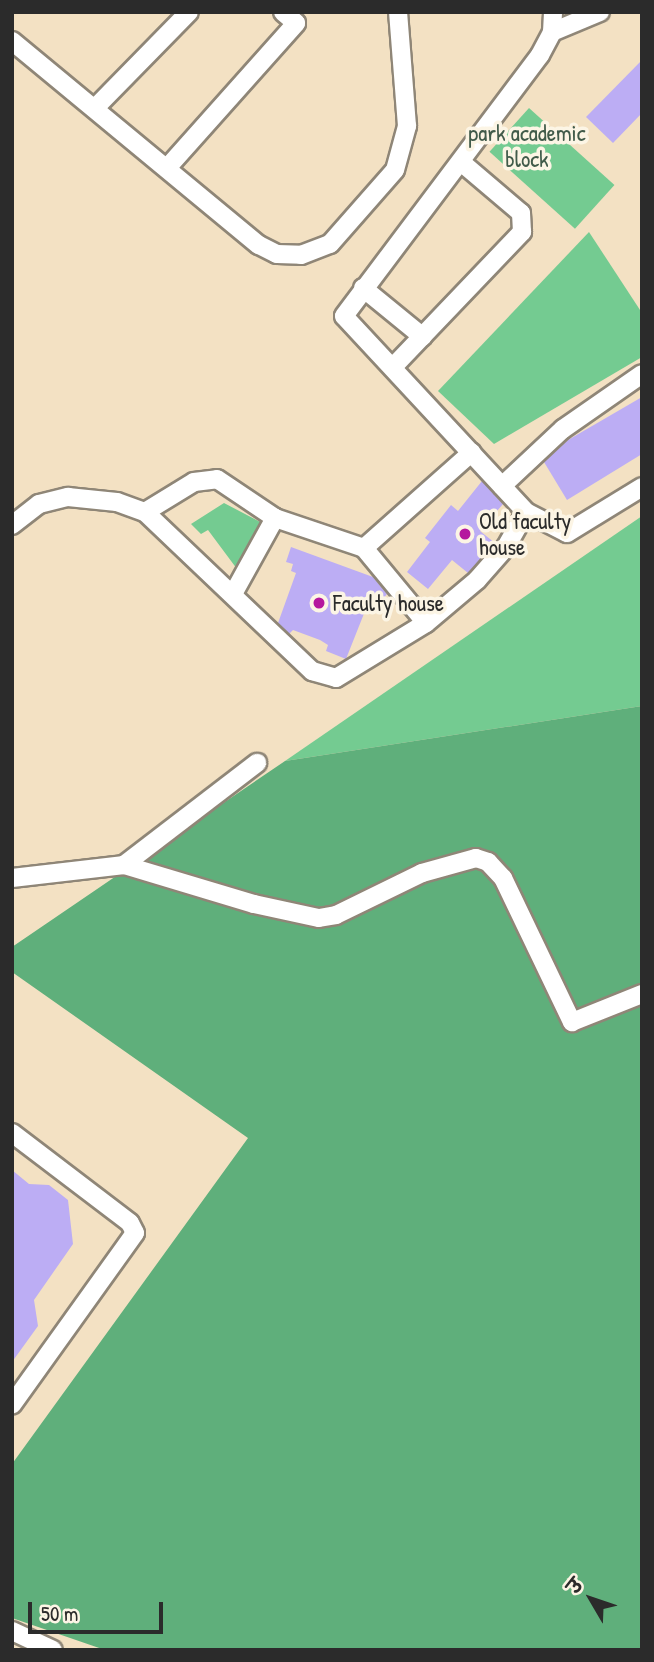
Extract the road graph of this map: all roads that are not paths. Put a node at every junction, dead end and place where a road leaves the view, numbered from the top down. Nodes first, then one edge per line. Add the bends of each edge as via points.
1 (189, 12) edge
2 (283, 12) edge
3 (398, 12) edge
4 (553, 12) edge
5 (600, 12) edge
6 (551, 32) junction
7 (12, 41) edge
8 (95, 108) junction
9 (461, 162) junction
10 (167, 168) junction
11 (363, 288) junction
12 (423, 337) junction
13 (393, 367) junction
14 (642, 374) edge
15 (472, 452) junction
16 (502, 486) junction
17 (642, 486) edge
18 (145, 512) junction
19 (526, 512) junction
20 (275, 518) junction
21 (12, 524) edge
22 (364, 548) junction
23 (233, 594) junction
24 (426, 623) junction
25 (257, 763) dead end
26 (124, 865) junction
27 (12, 878) edge
28 (642, 994) edge
29 (12, 1133) edge
30 (12, 1405) edge
31 (12, 1631) edge
32 (53, 1650) edge

1 - 8 lane
2 - 10 lane via 296,23
3 - 10 lane via 406,100 404,149 396,170 375,198 330,244 302,255 277,254 259,245
4 - 6 lane
5 - 6 lane
6 - 9 lane
7 - 8 lane
8 - 10 lane
9 - 11 lane
9 - 12 lane via 514,205 525,221 514,242
11 - 12 lane
11 - 13 lane via 345,309 345,321
12 - 13 lane
13 - 15 lane
14 - 16 lane via 563,429
15 - 16 lane
15 - 22 lane
16 - 19 lane
17 - 19 lane via 567,533
18 - 20 lane via 194,482 210,478
18 - 21 lane via 117,502 60,498 39,504
18 - 23 lane
19 - 24 lane via 506,547 484,572
20 - 22 lane
20 - 23 lane
22 - 24 lane
23 - 24 lane via 312,671 328,677 356,667
25 - 26 lane
26 - 27 lane
26 - 28 lane via 254,904 319,918 335,915 431,869 476,858 488,862 503,878 572,1022
29 - 30 lane via 130,1223 135,1233
31 - 32 lane

